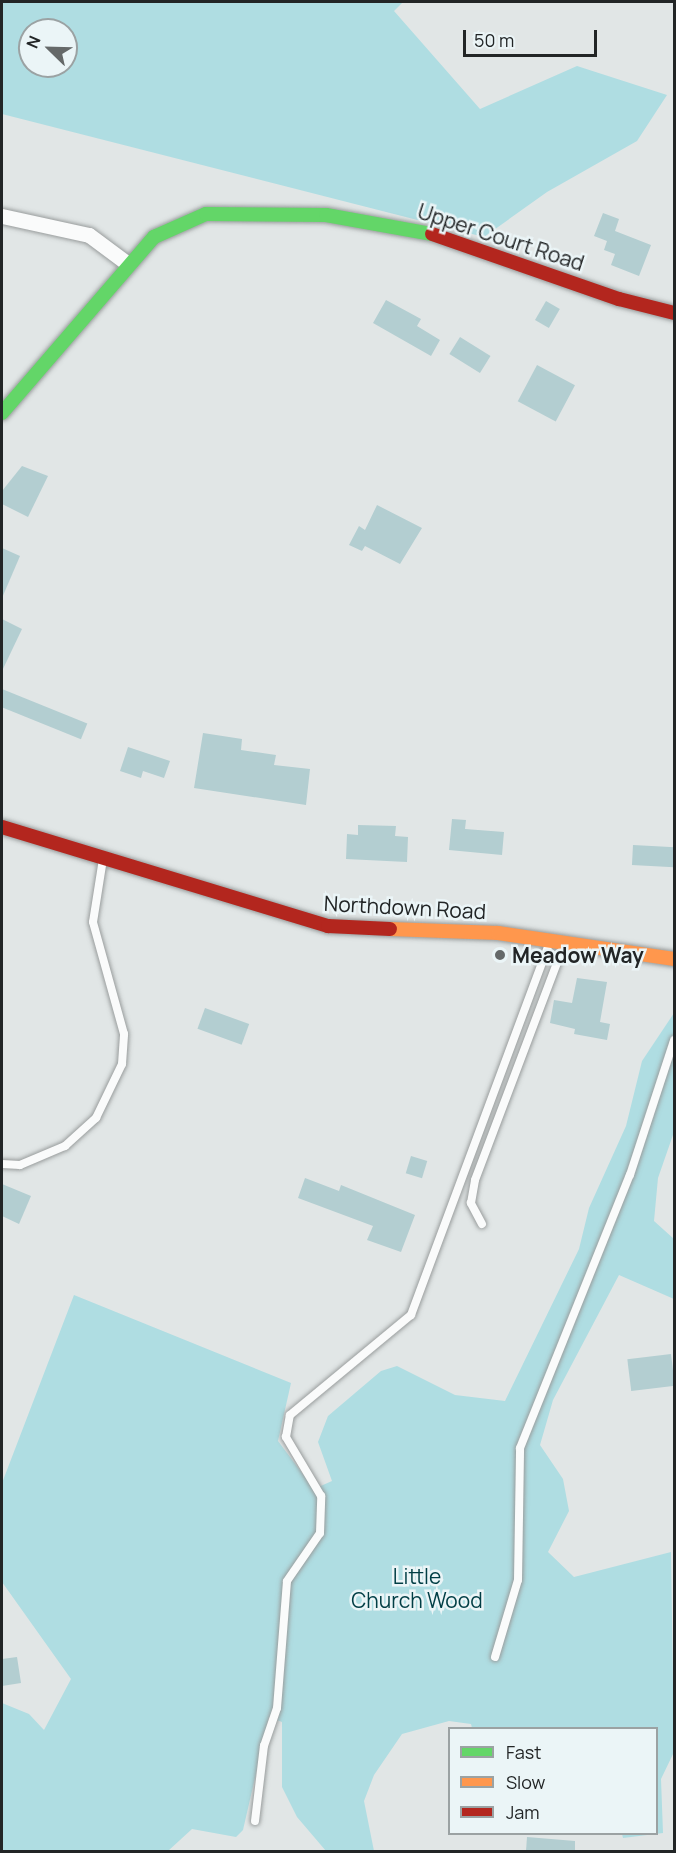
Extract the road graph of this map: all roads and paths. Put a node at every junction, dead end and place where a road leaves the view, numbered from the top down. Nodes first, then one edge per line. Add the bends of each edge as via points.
1 (2, 216) edge
2 (128, 264) junction
3 (675, 313) edge
4 (2, 413) edge
5 (2, 827) edge
6 (103, 859) junction
7 (551, 940) junction
8 (566, 941) junction
9 (675, 959) edge
10 (675, 1040) edge
11 (2, 1164) edge
12 (482, 1224) dead end
13 (495, 1657) dead end
14 (255, 1821) dead end

1 - 2 street via 89,235
2 - 3 street, Upper Court Road via 154,237 206,214 344,217 421,230 619,299
2 - 4 street, Upper Court Road
5 - 6 street, Northdown Road
6 - 7 street, Northdown Road via 328,926 470,930
6 - 11 lane via 93,922 124,1034 122,1064 96,1118 65,1146 20,1165
7 - 8 street, Northdown Road
7 - 14 lane via 411,1315 291,1415 286,1437 321,1496 320,1533 287,1581 277,1708 264,1746
8 - 9 street, Northdown Road
8 - 12 lane via 475,1180 471,1203
10 - 13 lane via 630,1175 520,1448 518,1580

